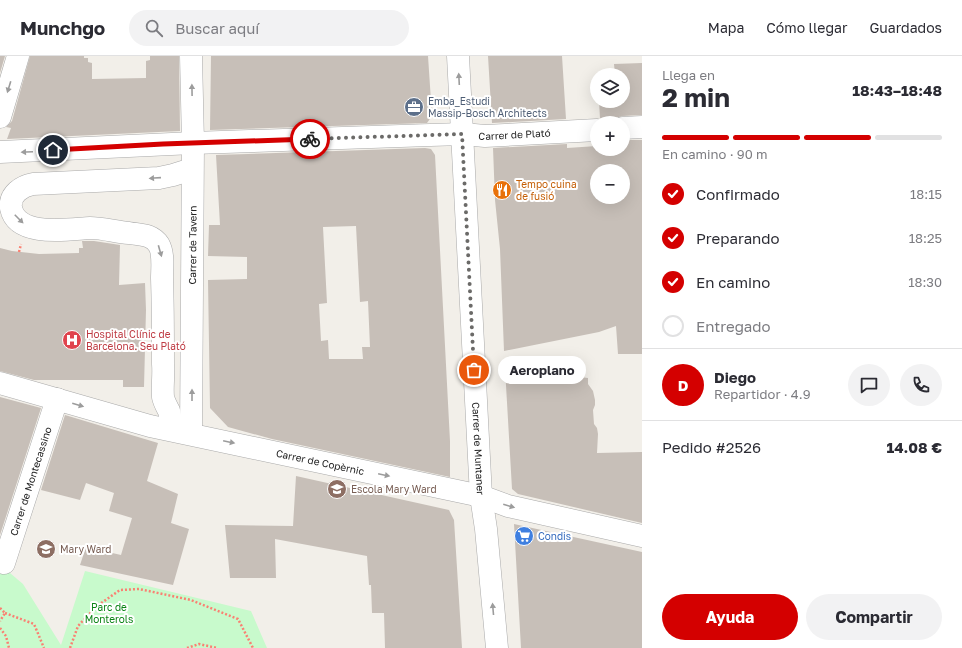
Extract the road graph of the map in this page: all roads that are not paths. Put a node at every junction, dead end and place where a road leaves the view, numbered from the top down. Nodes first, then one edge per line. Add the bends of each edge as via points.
1 (18, 56) edge
2 (191, 56) edge
3 (458, 56) edge
4 (0, 118) edge
5 (642, 127) edge
6 (630, 128) edge
7 (590, 130) edge
8 (462, 134) junction
9 (193, 143) junction
10 (0, 152) edge
11 (192, 169) junction
12 (0, 383) edge
13 (57, 399) junction
14 (181, 432) junction
15 (481, 496) junction
16 (642, 536) edge
17 (4, 563) dead end
18 (497, 648) edge

1 -> 4 street
9 -> 2 street, Carrer de Tavern
8 -> 3 street, Carrer de Muntaner
5 - 6 street
7 - 8 street, Carrer de Plató via 485,136
8 - 9 street, Carrer de Plató
8 - 15 street, Carrer de Muntaner
9 -> 10 street, Carrer de Plató
9 - 11 street, Carrer de Tavern
14 -> 11 street, Carrer de Tavern via 192,417
11 -> 14 street via 159,178 25,185 14,195 11,208 20,222 29,227 105,229 146,235 159,246 162,271 163,399
12 - 13 street, Carrer de Copèrnic
13 -> 14 street, Carrer de Copèrnic via 150,426
13 - 17 street, Carrer de Montecassino
14 -> 15 street, Carrer de Copèrnic
15 -> 16 street, Carrer de Copèrnic via 508,506
18 -> 15 street, Carrer de Muntaner

